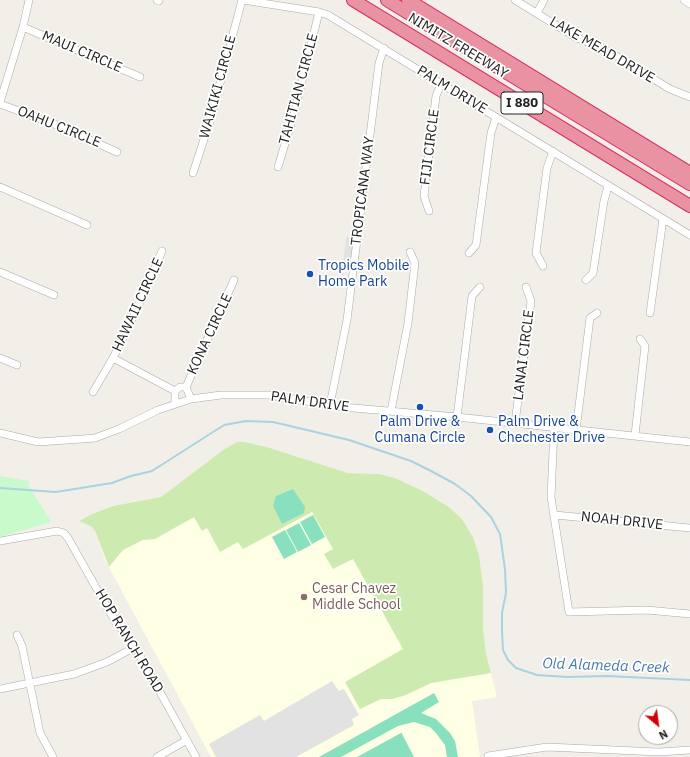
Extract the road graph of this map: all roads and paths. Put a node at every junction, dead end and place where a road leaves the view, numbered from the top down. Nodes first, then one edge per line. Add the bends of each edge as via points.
1 (29, 0) edge
2 (242, 0) edge
3 (354, 0) edge
4 (387, 0) edge
5 (408, 0) edge
6 (515, 0) edge
7 (544, 0) edge
8 (684, 0) edge
9 (690, 4) edge
10 (319, 12) junction
11 (537, 13) junction
12 (23, 27) junction
13 (384, 48) junction
14 (140, 77) dead end
15 (441, 84) junction
16 (690, 97) edge
17 (0, 103) edge
18 (496, 117) junction
19 (117, 152) dead end
20 (553, 152) junction
21 (278, 167) dead end
22 (193, 173) dead end
23 (690, 173) edge
24 (690, 184) edge
25 (608, 186) junction
26 (0, 187) edge
27 (690, 206) edge
28 (429, 211) dead end
29 (663, 219) junction
30 (87, 225) dead end
31 (690, 235) edge
32 (162, 251) dead end
33 (410, 252) dead end
34 (469, 253) dead end
35 (542, 266) dead end
36 (0, 272) edge
37 (234, 280) dead end
38 (586, 280) dead end
39 (480, 287) dead end
40 (526, 287) dead end
41 (54, 295) dead end
42 (650, 312) dead end
43 (597, 313) dead end
44 (640, 339) dead end
45 (0, 358) edge
46 (113, 358) junction
47 (17, 365) dead end
48 (186, 387) junction
49 (175, 391) junction
50 (93, 392) dead end
51 (191, 399) junction
52 (175, 404) junction
53 (330, 405) junction
54 (391, 411) junction
55 (457, 417) junction
56 (515, 423) junction
57 (554, 428) junction
58 (576, 430) junction
59 (0, 432) edge
60 (635, 436) junction
61 (690, 442) edge
62 (555, 515) junction
63 (690, 528) edge
64 (0, 541) edge
65 (690, 614) edge
66 (17, 635) dead end
67 (135, 647) junction
68 (30, 683) junction
69 (0, 689) edge
70 (187, 740) junction
71 (690, 750) edge
72 (488, 756) dead end
73 (53, 757) edge
74 (157, 757) edge
75 (196, 757) edge

1 - 12 street
2 - 10 street, PALM DRIVE
2 - 22 street, WAIKIKI CIRCLE via 210,121
3 - 27 highway, NIMITZ FREEWAY / I 880
4 - 24 highway, I 880
5 - 23 highway, NIMITZ FREEWAY / I 880
6 - 11 street, LAKE MEAD DRIVE
7 - 11 street
8 - 9 street
10 - 13 street, PALM DRIVE
10 - 21 street, TAHITIAN CIRCLE
11 - 16 street, LAKE MEAD DRIVE via 577,38 603,48 670,89
12 - 14 street, MAUI CIRCLE
12 - 17 street
13 - 15 street, PALM DRIVE
13 - 53 street, TROPICANA WAY via 379,63 347,320
15 - 18 street, PALM DRIVE
15 - 28 street, FIJI CIRCLE via 436,96 424,196
17 - 19 street, OAHU CIRCLE
18 - 20 street, PALM DRIVE
18 - 34 street via 491,133 476,245
20 - 25 street, PALM DRIVE
20 - 35 street via 547,168 536,253
25 - 29 street, PALM DRIVE
25 - 38 street via 593,273
26 - 30 street
29 - 31 street, PALM DRIVE
29 - 42 street
32 - 46 street, HAWAII CIRCLE
33 - 54 street via 415,263 408,323
36 - 41 street
37 - 48 street, KONA CIRCLE
39 - 55 street via 472,296
40 - 56 street, LANAI CIRCLE via 531,301
43 - 58 street via 590,318
44 - 60 street via 645,346
45 - 47 street
46 - 49 street, HAWAII CIRCLE
46 - 50 street, HAWAII CIRCLE
48 - 49 street via 180,387
48 - 51 street
49 - 52 street
51 - 52 street, PALM DRIVE
51 - 53 street, PALM DRIVE via 221,395 269,395
52 - 59 street, PALM DRIVE via 95,438 38,442
53 - 54 street, PALM DRIVE
54 - 55 street, PALM DRIVE
55 - 56 street, PALM DRIVE
56 - 57 street, PALM DRIVE
57 - 58 street, PALM DRIVE
57 - 62 street via 551,497
58 - 60 street, PALM DRIVE
60 - 61 street, PALM DRIVE
62 - 63 street, NOAH DRIVE
62 - 65 street via 569,612 647,610
64 - 67 street, HOP RANCH ROAD via 57,531 64,533 114,621
66 - 68 street
67 - 68 street via 107,662 74,674
67 - 70 street, HOP RANCH ROAD
68 - 69 street
68 - 73 street via 40,733
70 - 74 street
70 - 75 street, HOP RANCH ROAD
71 - 72 street via 659,752 547,747

